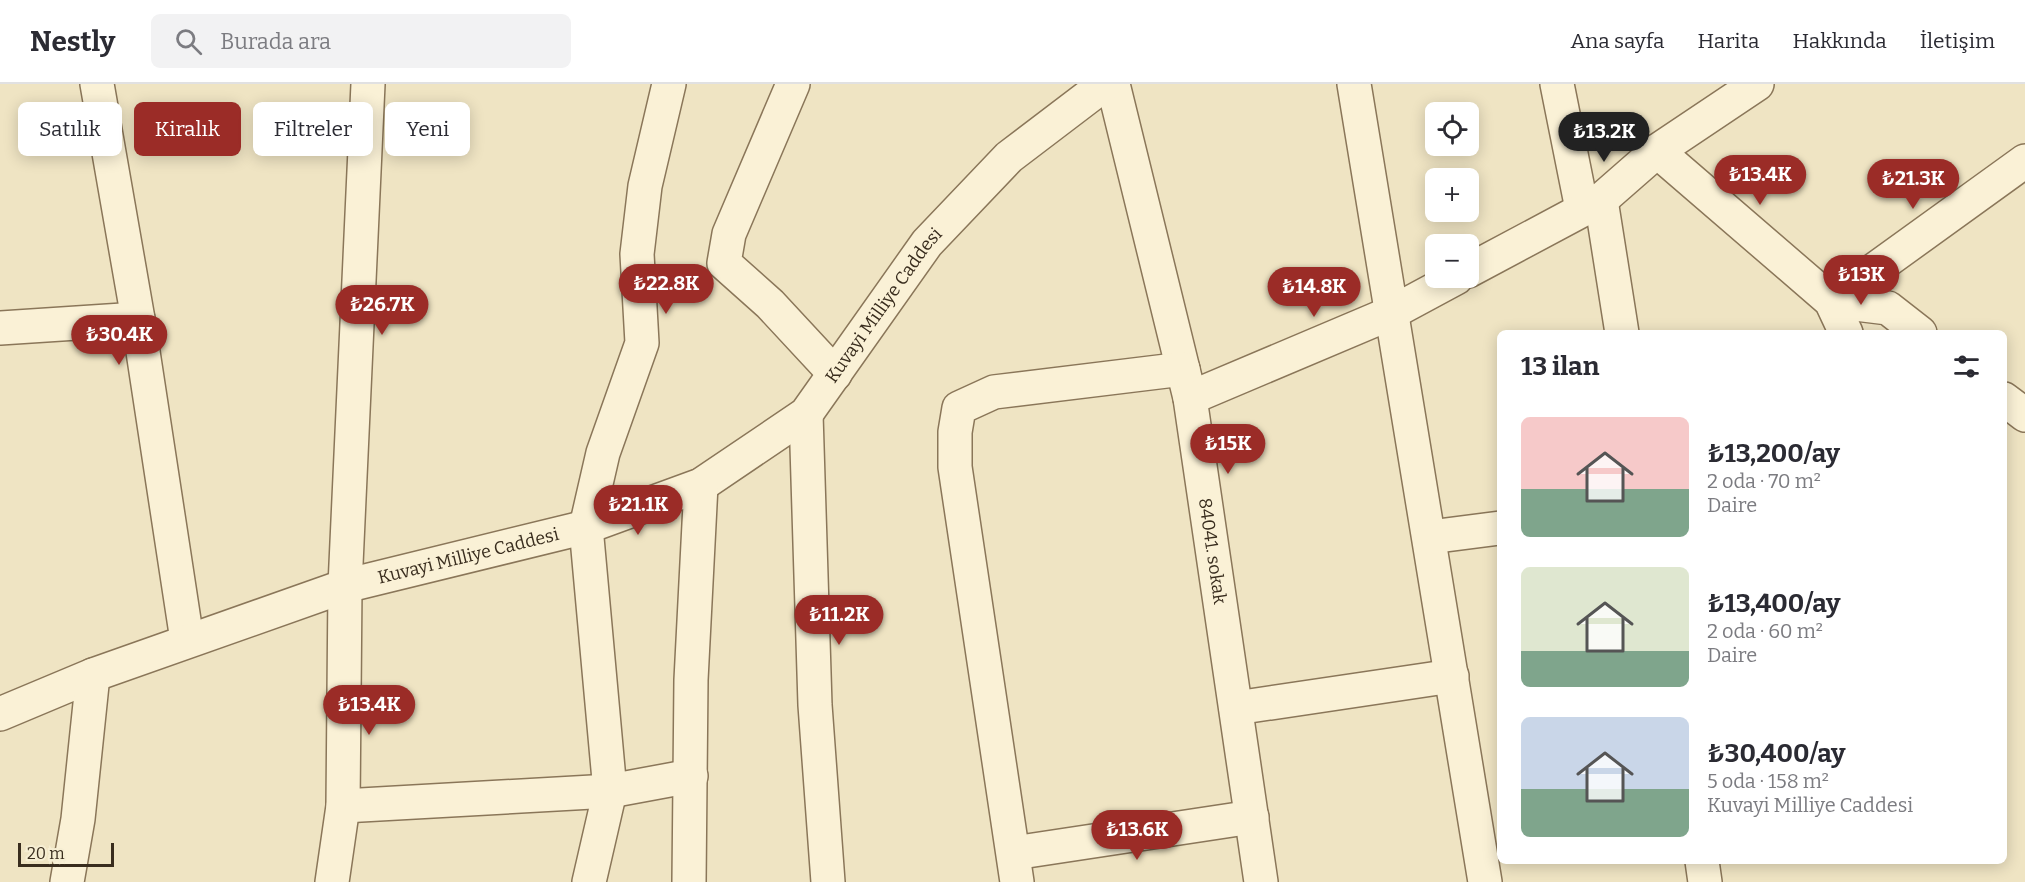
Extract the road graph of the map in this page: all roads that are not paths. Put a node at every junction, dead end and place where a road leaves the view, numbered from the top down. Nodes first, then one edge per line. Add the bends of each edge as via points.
1 (97, 84) edge
2 (368, 84) edge
3 (669, 84) edge
4 (793, 84) edge
5 (1105, 84) edge
6 (1113, 84) edge
7 (1354, 84) edge
8 (1557, 84) edge
9 (1757, 84) edge
10 (1656, 151) junction
11 (2025, 162) edge
12 (1592, 204) junction
13 (1479, 265) edge
14 (1437, 288) edge
15 (1831, 301) junction
16 (1391, 313) junction
17 (138, 319) junction
18 (0, 328) edge
19 (1621, 330) edge
20 (1845, 330) edge
21 (1916, 330) edge
22 (835, 374) junction
23 (1187, 383) junction
24 (2007, 401) edge
25 (806, 414) junction
26 (2025, 415) edge
27 (701, 485) junction
28 (586, 527) junction
29 (1497, 528) edge
30 (1430, 537) junction
31 (345, 586) junction
32 (187, 640) junction
33 (93, 675) junction
34 (1452, 676) junction
35 (1236, 708) junction
36 (0, 714) edge
37 (690, 776) junction
38 (610, 791) junction
39 (343, 806) junction
40 (1252, 817) junction
41 (1702, 864) edge
42 (1015, 868) edge
43 (67, 882) edge
44 (332, 882) edge
45 (589, 882) edge
46 (689, 882) edge
47 (828, 882) edge
48 (1262, 882) edge
49 (1485, 882) edge
50 (1705, 882) edge

1 - 17 street
2 - 31 street
3 - 28 street via 645,186 637,254 642,343 603,453
4 - 22 street via 729,234 724,263 770,304
5 - 22 street, Kuvayi Milliye Caddesi via 1009,157 927,243
6 - 23 street, 84041. sokak
7 - 16 street
8 - 12 street
9 - 10 street
10 - 12 street
10 - 15 street
11 - 15 street
12 - 13 street
12 - 19 street
14 - 16 street
15 - 20 street
15 - 21 street via 1888,308
16 - 23 street
16 - 30 street
17 - 18 street
17 - 32 street
22 - 25 street, Kuvayi Milliye Caddesi
23 - 35 street, 84041. sokak
23 - 42 street via 994,392 958,408 955,467
24 - 26 street
25 - 27 street, Kuvayi Milliye Caddesi
25 - 47 street via 815,705
27 - 28 street, Kuvayi Milliye Caddesi
27 - 37 street
28 - 31 street, Kuvayi Milliye Caddesi
28 - 38 street
29 - 30 street
30 - 34 street
31 - 32 street, Kuvayi Milliye Caddesi
31 - 39 street
32 - 33 street, Kuvayi Milliye Caddesi
33 - 36 street, Kuvayi Milliye Caddesi
33 - 43 street via 78,819
34 - 35 street
34 - 49 street
35 - 40 street, 84041. sokak
37 - 38 street
37 - 46 street
38 - 39 street
38 - 45 street
39 - 44 street
40 - 42 street
40 - 48 street, 84041. sokak
41 - 50 street

